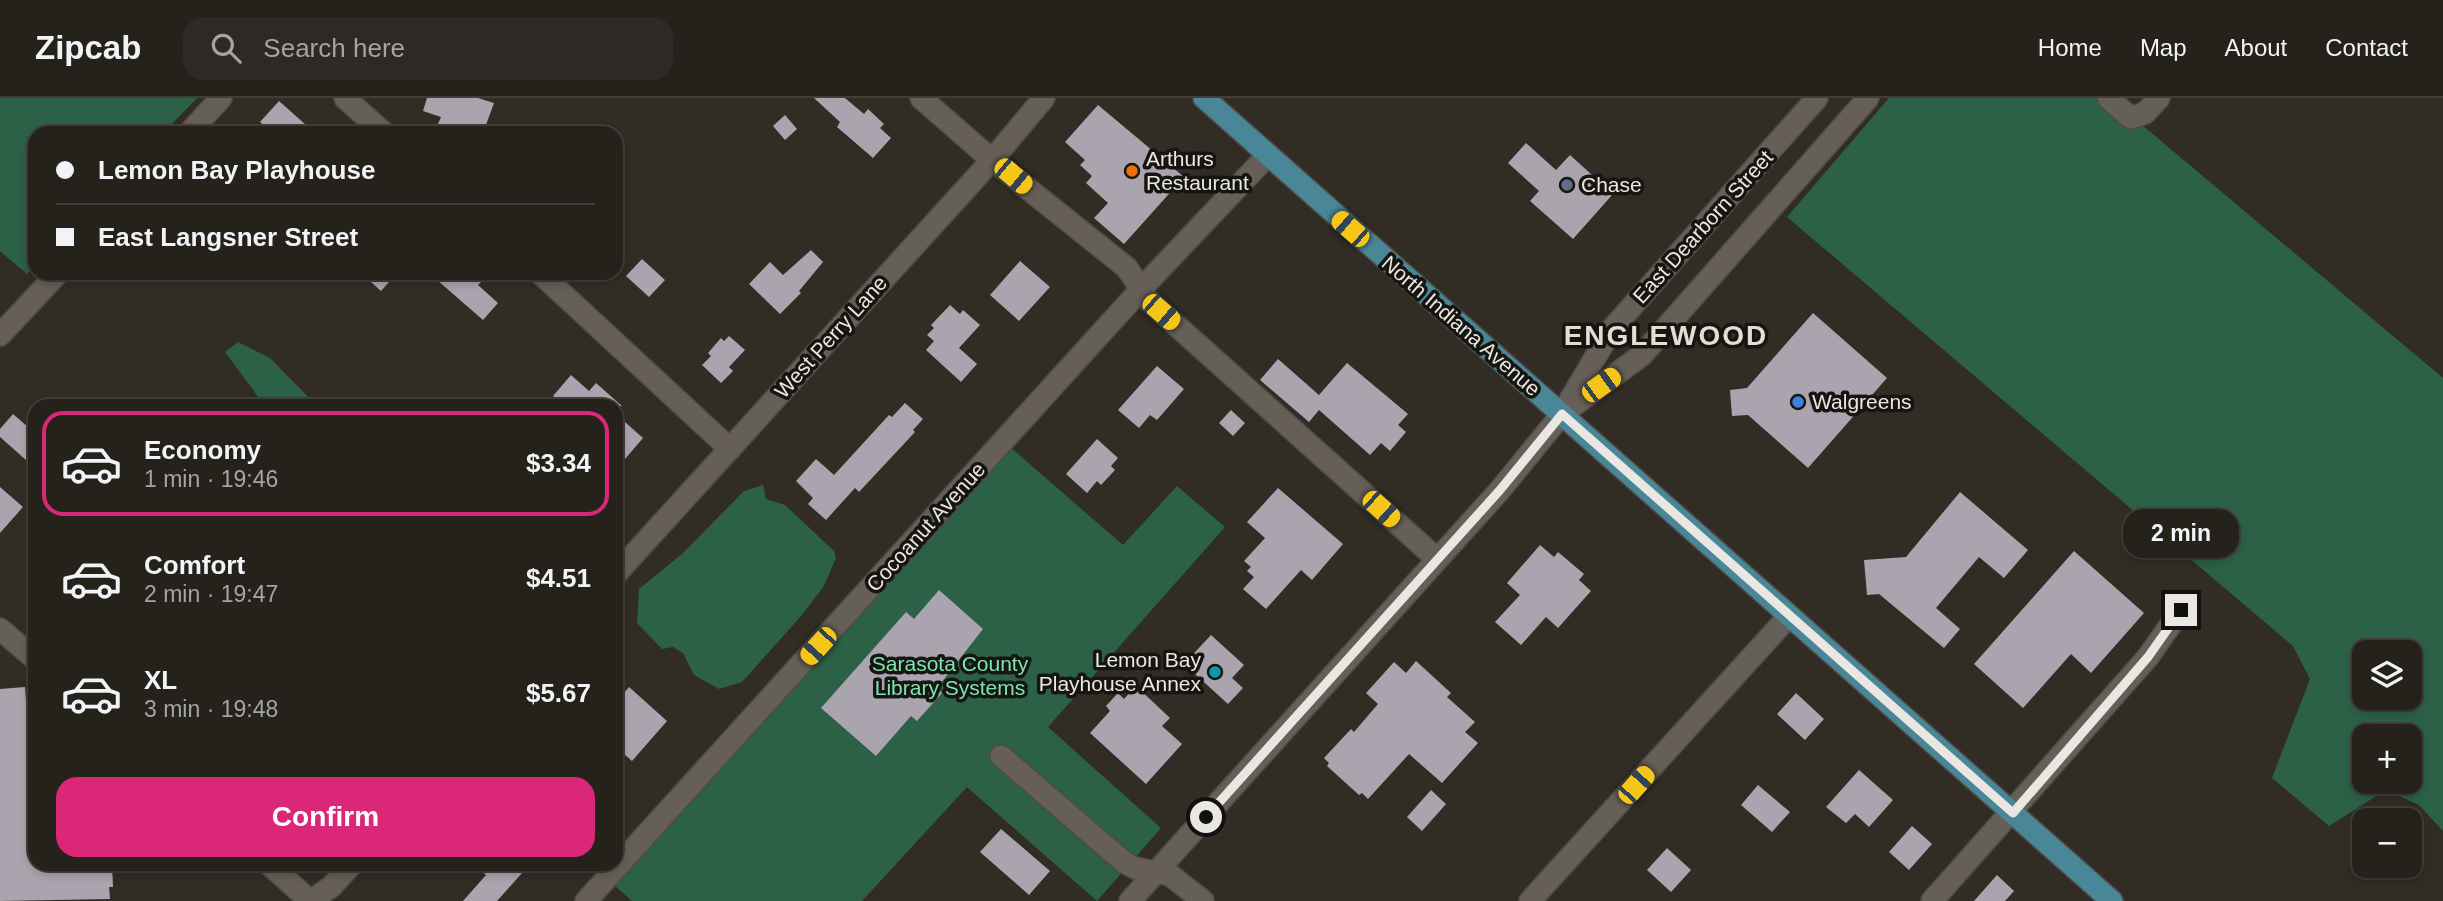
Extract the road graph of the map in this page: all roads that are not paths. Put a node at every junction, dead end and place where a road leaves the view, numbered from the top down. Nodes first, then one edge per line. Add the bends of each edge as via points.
1 (221, 98) edge
2 (345, 98) edge
3 (921, 98) edge
4 (1044, 98) edge
5 (1203, 98) edge
6 (1818, 98) edge
7 (1868, 98) edge
8 (2108, 98) edge
9 (2159, 98) edge
10 (195, 126) edge
11 (376, 126) edge
12 (1267, 156) junction
13 (992, 160) junction
14 (51, 280) edge
15 (548, 280) edge
16 (1142, 288) junction
17 (0, 335) edge
18 (1562, 414) junction
19 (730, 449) junction
20 (1437, 559) junction
21 (623, 566) edge
22 (2181, 610) dead end
23 (1789, 616) junction
24 (0, 629) edge
25 (28, 653) edge
26 (1001, 756) dead end
27 (2013, 813) junction
28 (623, 860) edge
29 (277, 871) edge
30 (346, 871) edge
31 (613, 871) edge
32 (1156, 873) junction
33 (311, 901) edge
34 (586, 901) edge
35 (1130, 901) edge
36 (1203, 901) edge
37 (1530, 901) edge
38 (1932, 901) edge
39 (2112, 901) edge

1 - 10 street
2 - 11 street
3 - 13 street
4 - 13 street, West Perry Lane
5 - 12 main road, North Indiana Avenue
6 - 18 street, East Dearborn Street via 1612,329
7 - 18 street, East Dearborn Street via 1642,355
8 - 9 street via 2131,118 2146,113
12 - 16 street, Cocoanut Avenue
12 - 18 main road, North Indiana Avenue
13 - 16 street via 1127,268
13 - 19 street, West Perry Lane
14 - 17 street
15 - 19 street
16 - 20 street via 1148,300
16 - 28 street, Cocoanut Avenue
18 - 20 street
18 - 23 main road, North Indiana Avenue
19 - 21 street, West Perry Lane
20 - 32 street
22 - 27 street via 2148,657
23 - 27 main road, North Indiana Avenue
23 - 37 street
24 - 25 street
26 - 32 street via 1124,862
27 - 38 street
27 - 39 main road, North Indiana Avenue
29 - 33 street
30 - 33 street
31 - 34 street, Cocoanut Avenue
32 - 35 street
32 - 36 street via 1170,875

